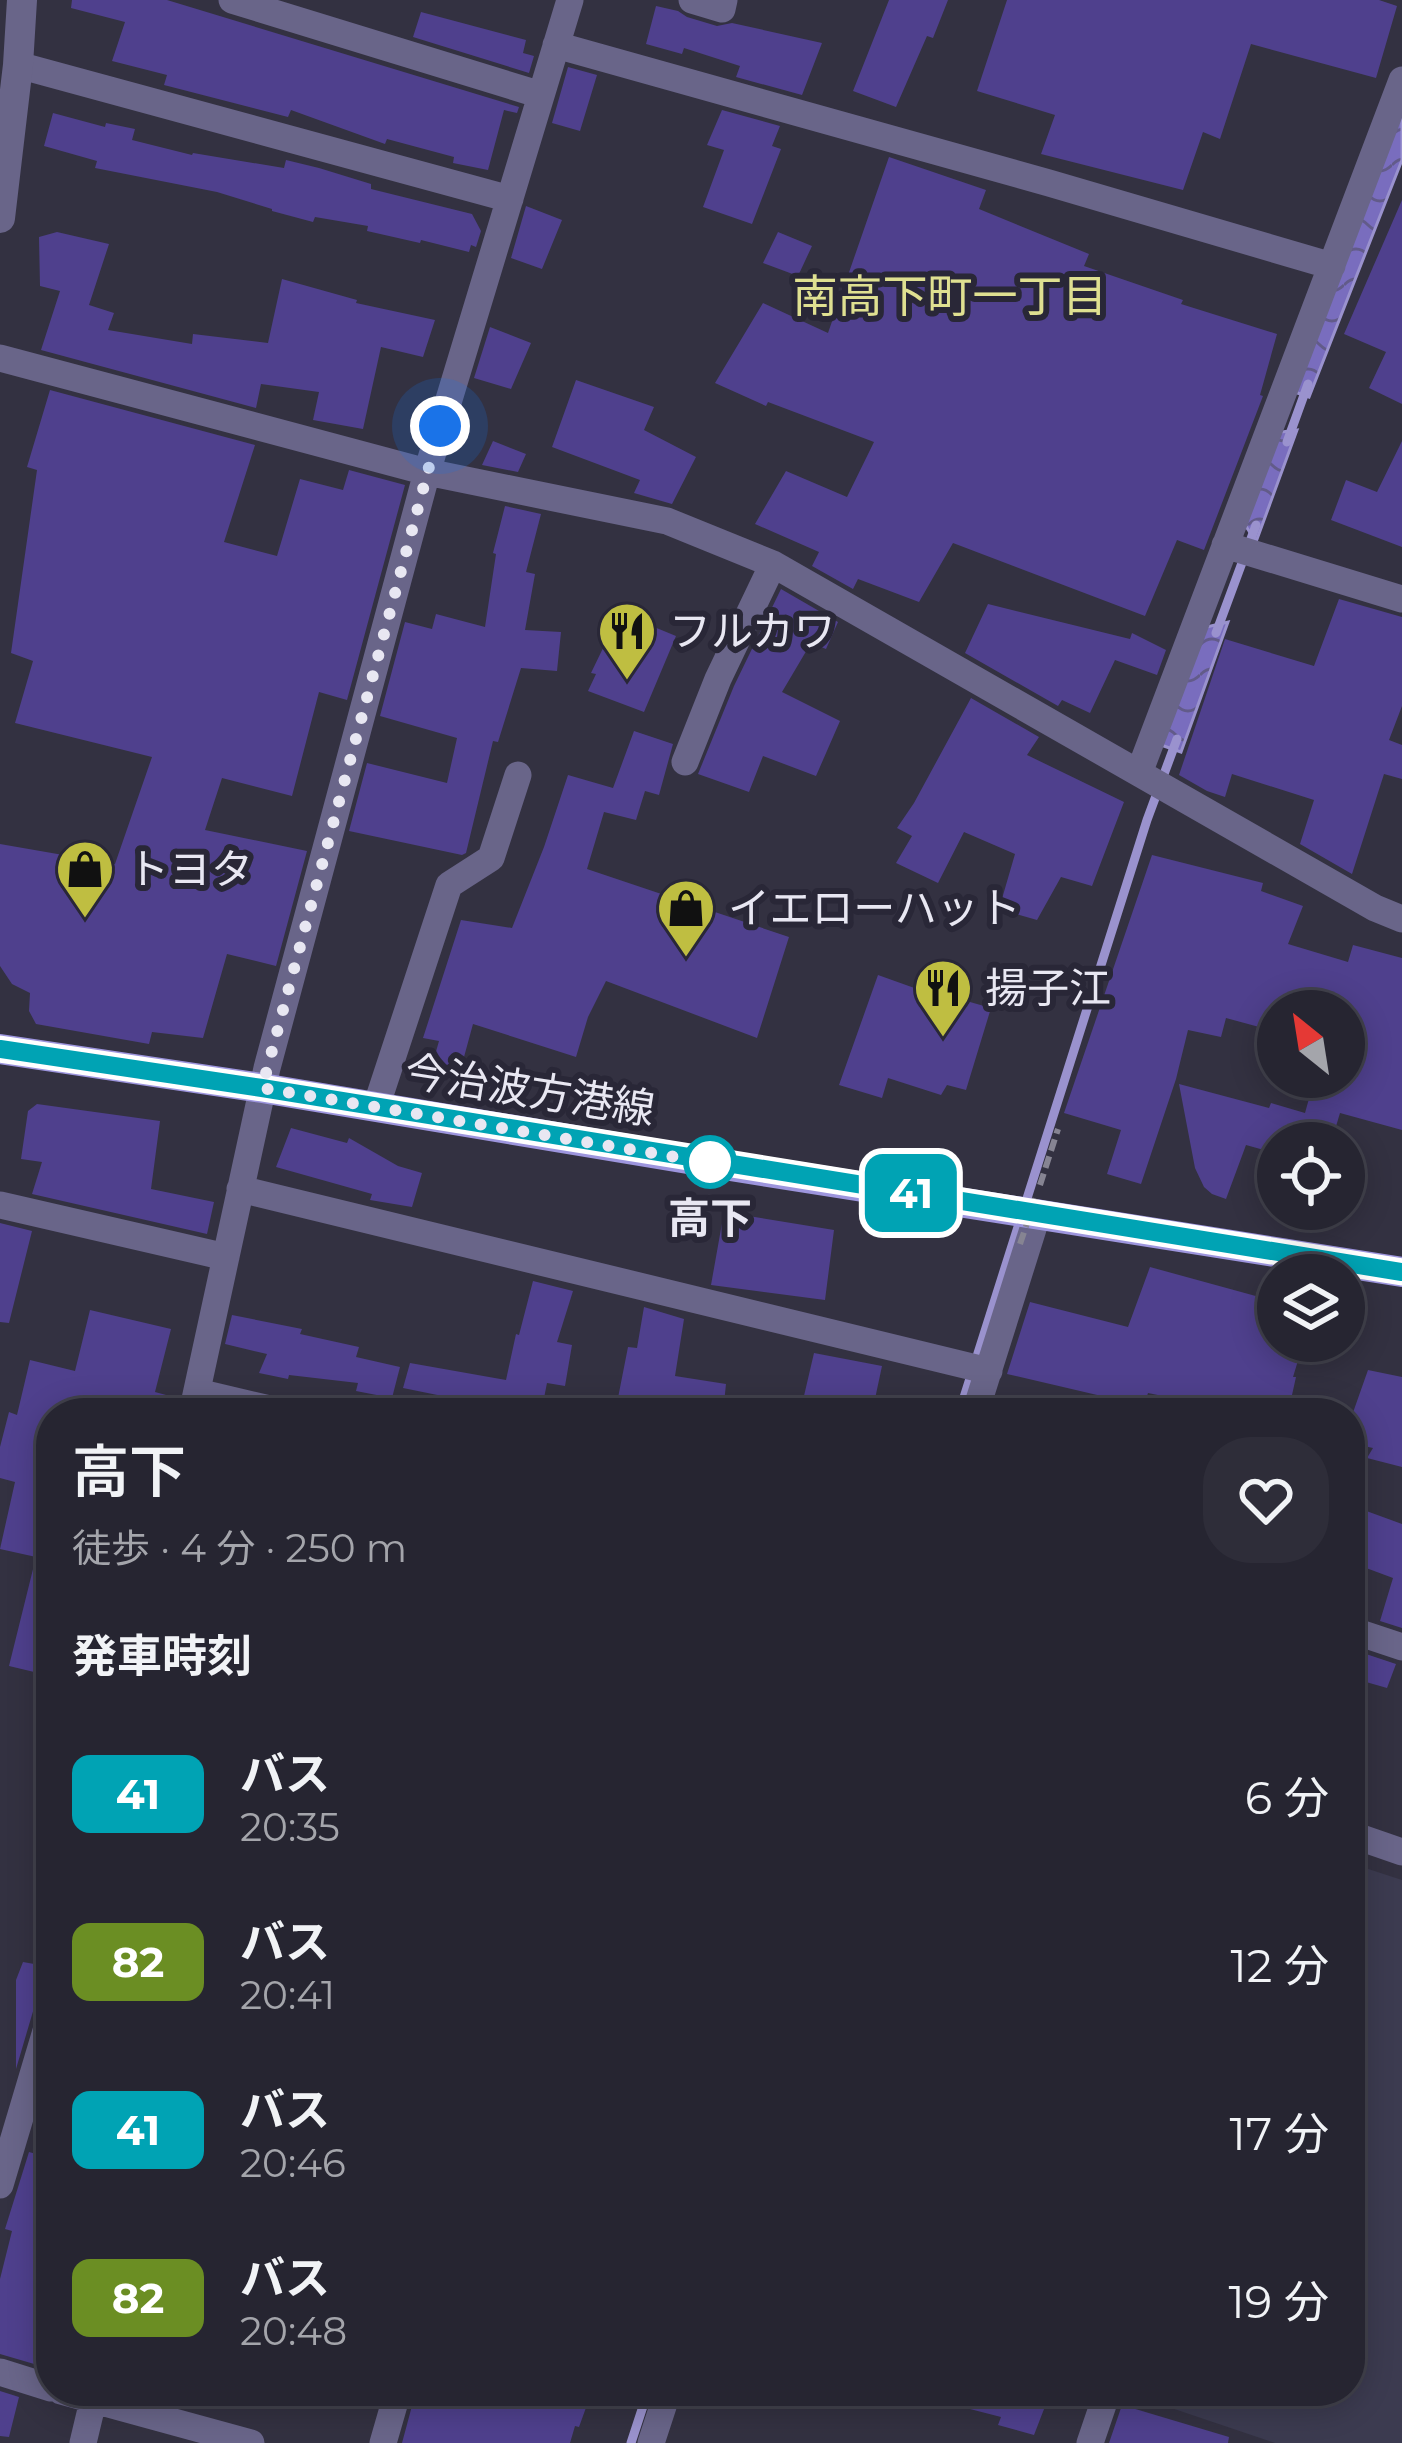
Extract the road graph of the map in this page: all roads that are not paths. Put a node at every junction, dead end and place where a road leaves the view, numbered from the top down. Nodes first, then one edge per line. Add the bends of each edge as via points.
1 (22, 0) edge
2 (232, 0) edge
3 (570, 0) edge
4 (692, 0) edge
5 (724, 0) edge
6 (556, 45) junction
7 (18, 65) junction
8 (1402, 80) edge
9 (542, 95) junction
10 (509, 200) junction
11 (0, 218) edge
12 (1331, 266) junction
13 (0, 358) edge
14 (427, 472) junction
15 (1226, 545) junction
16 (773, 564) junction
17 (1402, 599) edge
18 (685, 762) dead end
19 (1139, 772) junction
20 (518, 775) dead end
21 (1402, 919) edge
22 (0, 1049) edge
23 (262, 1088) junction
24 (376, 1107) junction
25 (240, 1189) junction
26 (0, 1205) edge
27 (1038, 1213) junction
28 (226, 1256) junction
29 (1402, 1272) edge
30 (988, 1371) junction
31 (196, 1398) edge
32 (980, 1398) edge
33 (1365, 1635) edge
34 (1402, 1647) edge
35 (1365, 1839) edge
36 (1402, 1852) edge
37 (36, 2080) edge
38 (0, 2185) edge
39 (0, 2372) edge
40 (36, 2383) edge
41 (92, 2406) edge
42 (111, 2406) edge
43 (394, 2406) edge
44 (663, 2406) edge
45 (1103, 2406) edge
46 (232, 2440) edge
47 (83, 2443) edge
48 (383, 2443) edge
49 (651, 2443) edge
50 (1090, 2443) edge

1 - 7 street
2 - 9 street
3 - 6 street
4 - 5 street via 722,9
6 - 9 street
6 - 12 street
7 - 10 street
7 - 11 street
8 - 12 street
9 - 10 street
10 - 14 street
12 - 15 street
13 - 14 street
14 - 16 street via 667,521
14 - 23 street
15 - 17 street
15 - 19 street
16 - 18 street
16 - 19 street
19 - 21 street
20 - 24 street via 491,858 449,885
22 - 23 main road, 今治波方港線
23 - 24 main road, 今治波方港線
23 - 25 street
24 - 27 main road, 今治波方港線
25 - 28 street
25 - 30 street
26 - 28 street
27 - 29 main road, 今治波方港線
27 - 30 street
28 - 31 street
30 - 32 street
33 - 34 street
35 - 36 street
37 - 38 street
39 - 40 street
41 - 47 street
42 - 46 street
43 - 48 street
44 - 49 street
45 - 50 street

